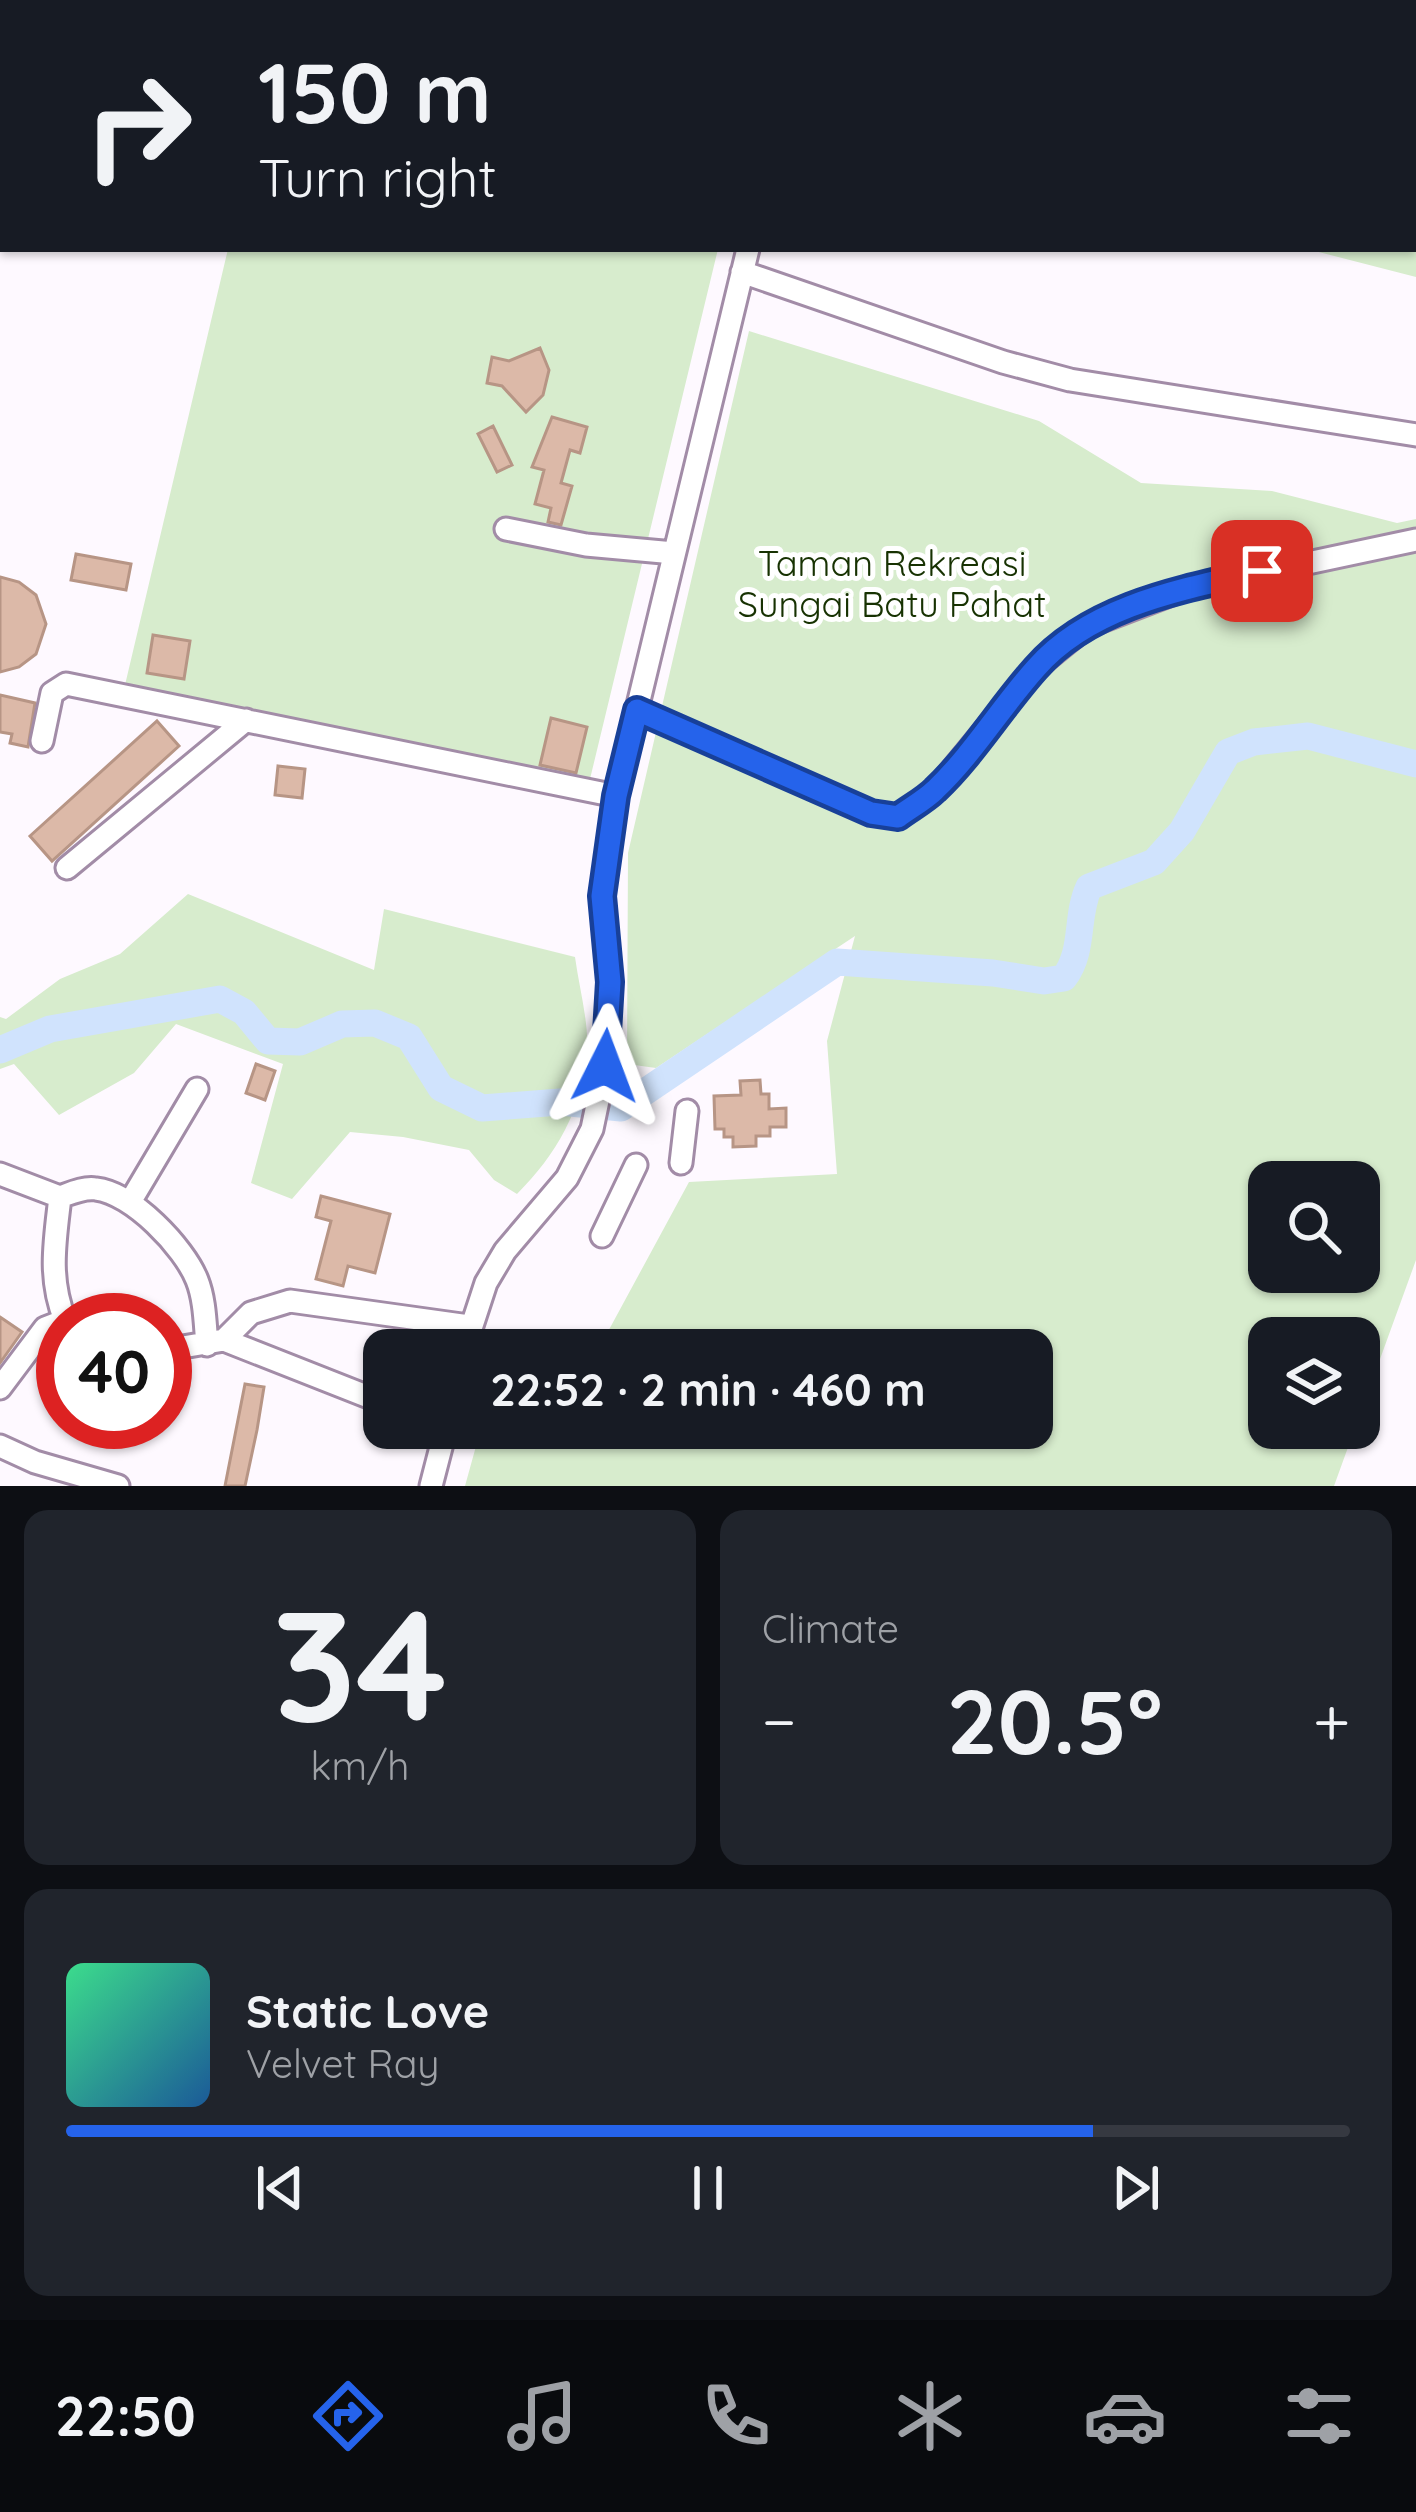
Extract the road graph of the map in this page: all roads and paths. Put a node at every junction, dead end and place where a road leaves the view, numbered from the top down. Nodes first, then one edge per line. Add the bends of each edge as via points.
1 (747, 252) edge
2 (742, 272) junction
3 (1416, 436) edge
4 (506, 529) dead end
5 (1416, 540) edge
6 (674, 553) junction
7 (637, 710) junction
8 (247, 720) junction
9 (42, 741) dead end
10 (616, 796) junction
11 (67, 868) dead end
12 (197, 1089) dead end
13 (687, 1111) dead end
14 (681, 1163) dead end
15 (636, 1165) dead end
16 (0, 1174) edge
17 (60, 1197) junction
18 (130, 1202) junction
19 (602, 1236) dead end
20 (55, 1293) edge
21 (470, 1326) junction
22 (469, 1329) edge
23 (36, 1340) edge
24 (215, 1342) junction
25 (192, 1344) edge
26 (0, 1388) edge
27 (363, 1395) edge
28 (0, 1446) edge
29 (441, 1449) edge
30 (118, 1486) edge
31 (431, 1486) edge

1 - 2 street
2 - 3 street via 1070,380
2 - 6 street
4 - 6 street
5 - 7 street via 1185,589 1086,627 1036,667 934,791 898,817 871,813
6 - 7 street
7 - 10 street
8 - 9 street via 66,684 52,693
8 - 10 street
8 - 11 street
10 - 21 street via 602,896 610,982 605,1066 592,1129 567,1178 505,1251
12 - 18 street
13 - 14 street
15 - 19 street
16 - 17 street
17 - 18 street via 90,1187
17 - 20 street
18 - 24 street via 197,1278
21 - 22 street
21 - 24 street via 290,1301 251,1312
23 - 26 street
24 - 25 street
24 - 27 street
28 - 30 street
29 - 31 street

